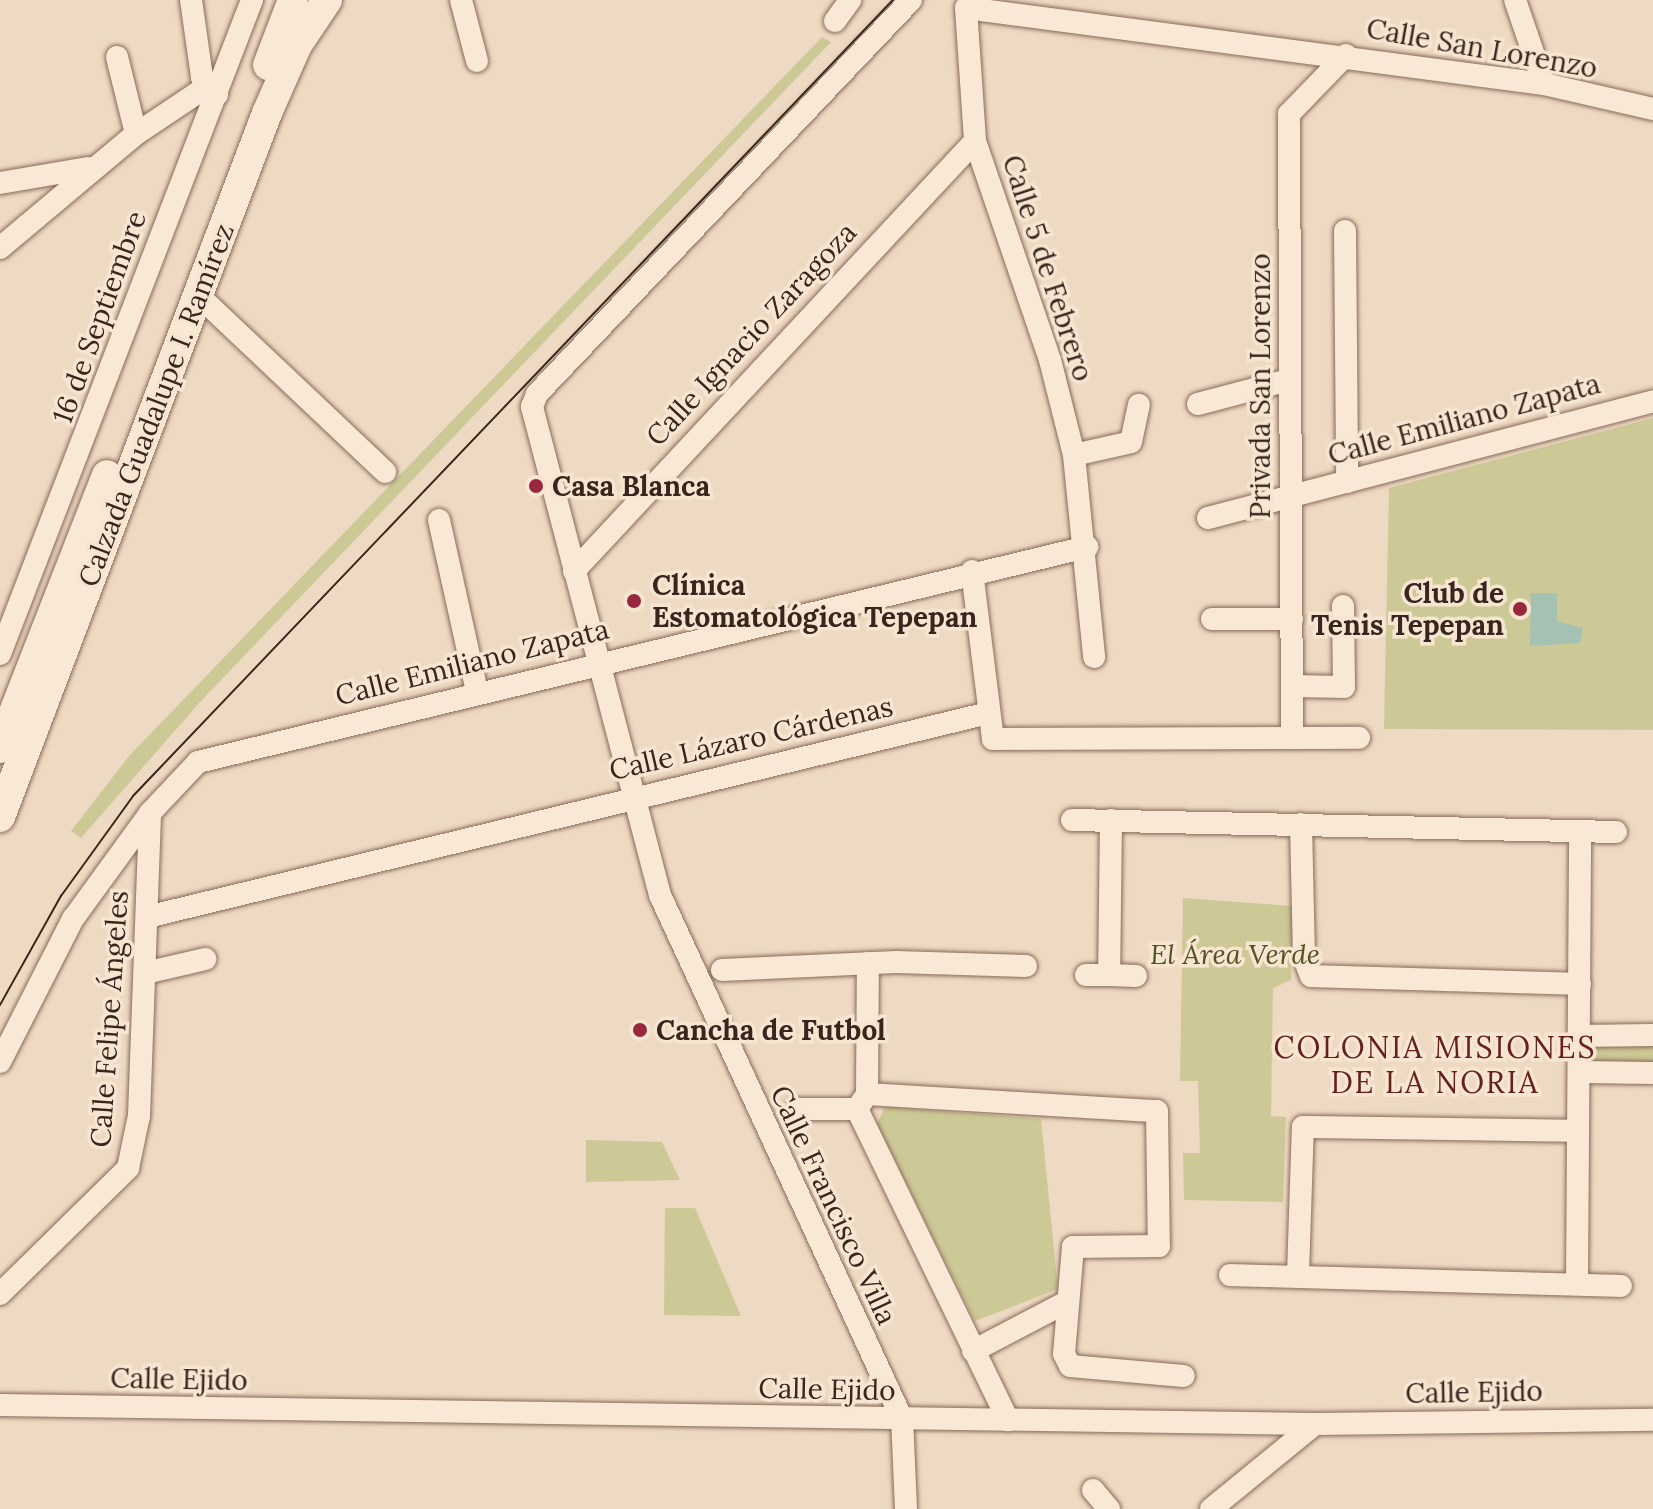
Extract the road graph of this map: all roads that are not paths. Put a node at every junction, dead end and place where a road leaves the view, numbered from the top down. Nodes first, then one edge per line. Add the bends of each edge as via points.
1 (191, 0) edge
2 (252, 0) edge
3 (293, 0) edge
4 (327, 0) edge
5 (461, 0) edge
6 (850, 0) edge
7 (911, 0) edge
8 (1515, 0) edge
9 (962, 4) edge
10 (835, 21) dead end
11 (1346, 55) junction
12 (117, 57) dead end
13 (477, 61) dead end
14 (1544, 84) junction
15 (211, 90) junction
16 (1653, 109) edge
17 (136, 134) junction
18 (975, 141) junction
19 (93, 167) junction
20 (0, 183) edge
21 (30, 217) junction
22 (0, 221) edge
23 (1345, 231) dead end
24 (0, 248) edge
25 (197, 294) junction
26 (1289, 380) junction
27 (1653, 401) edge
28 (1198, 404) dead end
29 (1139, 405) dead end
30 (1074, 455) junction
31 (385, 472) dead end
32 (1347, 482) junction
33 (1291, 496) junction
34 (1208, 518) dead end
35 (439, 520) dead end
36 (1087, 547) junction
37 (574, 571) junction
38 (972, 571) junction
39 (1343, 606) dead end
40 (1212, 619) dead end
41 (1292, 619) junction
42 (0, 654) edge
43 (1094, 657) dead end
44 (595, 663) junction
45 (1292, 686) junction
46 (477, 692) junction
47 (988, 713) junction
48 (1292, 738) junction
49 (1359, 738) dead end
50 (0, 748) edge
51 (629, 798) junction
52 (150, 813) junction
53 (0, 817) edge
54 (1072, 820) dead end
55 (1111, 820) junction
56 (1301, 824) junction
57 (1580, 832) junction
58 (1616, 832) dead end
59 (147, 917) junction
60 (205, 959) dead end
61 (868, 963) junction
62 (1026, 966) dead end
63 (722, 970) dead end
64 (145, 973) junction
65 (1136, 976) dead end
66 (1580, 984) junction
67 (1653, 1035) edge
68 (1579, 1036) junction
69 (0, 1062) edge
70 (1580, 1072) junction
71 (1653, 1073) edge
72 (862, 1102) junction
73 (796, 1109) dead end
74 (1578, 1131) junction
75 (1298, 1274) junction
76 (1230, 1275) dead end
77 (1577, 1281) junction
78 (1621, 1286) dead end
79 (0, 1294) edge
80 (1065, 1303) junction
81 (973, 1351) junction
82 (1184, 1376) dead end
83 (0, 1405) edge
84 (902, 1419) junction
85 (1008, 1420) junction
86 (1653, 1420) edge
87 (1315, 1424) junction
88 (1093, 1490) dead end
89 (906, 1509) edge
90 (1109, 1509) edge
91 (1211, 1509) edge

1 - 15 street
2 - 15 street, 16 de Septiembre
3 - 50 main road, Calzada Guadalupe I. Ramírez
4 - 25 main road, Calzada Guadalupe I. Ramírez via 297,45
5 - 13 street
6 - 10 street
7 - 37 street, Calle Francisco Villa via 537,394 534,420
8 - 14 street
9 - 11 street, Calle San Lorenzo
9 - 18 street, Calle 5 de Febrero
11 - 14 street, Calle San Lorenzo
11 - 26 street, Privada San Lorenzo via 1289,114
12 - 17 street
14 - 16 street, Calle San Lorenzo
15 - 17 street
15 - 42 street, 16 de Septiembre
17 - 19 street
18 - 30 street, Calle 5 de Febrero via 1050,360
18 - 37 street, Calle Ignacio Zaragoza
19 - 20 street
19 - 21 street
21 - 22 street
21 - 24 street
23 - 32 street
25 - 31 street
25 - 53 main road, Calzada Guadalupe I. Ramírez
26 - 28 street
26 - 33 street, Privada San Lorenzo
27 - 32 street, Calle Emiliano Zapata
29 - 30 street via 1131,442
30 - 36 street, Calle 5 de Febrero
32 - 33 street, Calle Emiliano Zapata
33 - 34 street, Calle Emiliano Zapata
33 - 41 street, Privada San Lorenzo
35 - 46 street
36 - 38 street, Calle Emiliano Zapata
36 - 43 street, Calle 5 de Febrero
37 - 44 street, Calle Francisco Villa
38 - 44 street, Calle Emiliano Zapata
38 - 47 street
39 - 45 street via 1344,687
40 - 41 street
41 - 45 street, Privada San Lorenzo
44 - 46 street, Calle Emiliano Zapata
44 - 51 street, Calle Francisco Villa
45 - 48 street, Privada San Lorenzo
46 - 52 street, Calle Emiliano Zapata via 198,762
47 - 48 street via 993,739
47 - 51 street, Calle Lázaro Cárdenas
48 - 49 street
51 - 59 street, Calle Lázaro Cárdenas
51 - 84 street, Calle Francisco Villa via 660,895
52 - 59 street, Calle Felipe Ángeles
52 - 69 street via 73,919
54 - 55 street
55 - 56 street
55 - 65 street via 1098,975
56 - 57 street
56 - 66 street via 1304,958 1311,976
57 - 58 street
57 - 66 street
59 - 64 street, Calle Felipe Ángeles
60 - 64 street
61 - 62 street
61 - 63 street
61 - 72 street
64 - 79 street, Calle Felipe Ángeles via 139,1116 128,1168
66 - 68 street
67 - 68 street
68 - 70 street
70 - 71 street
70 - 74 street
72 - 73 street
72 - 80 street via 1157,1111 1159,1246 1073,1247
72 - 81 street
74 - 75 street via 1303,1127
74 - 77 street
75 - 76 street
75 - 77 street
77 - 78 street
80 - 81 street
80 - 82 street via 1070,1366
81 - 85 street
83 - 84 street, Calle Ejido
84 - 85 street, Calle Ejido
84 - 89 street
85 - 87 street, Calle Ejido
86 - 87 street, Calle Ejido
87 - 91 street
88 - 90 street

